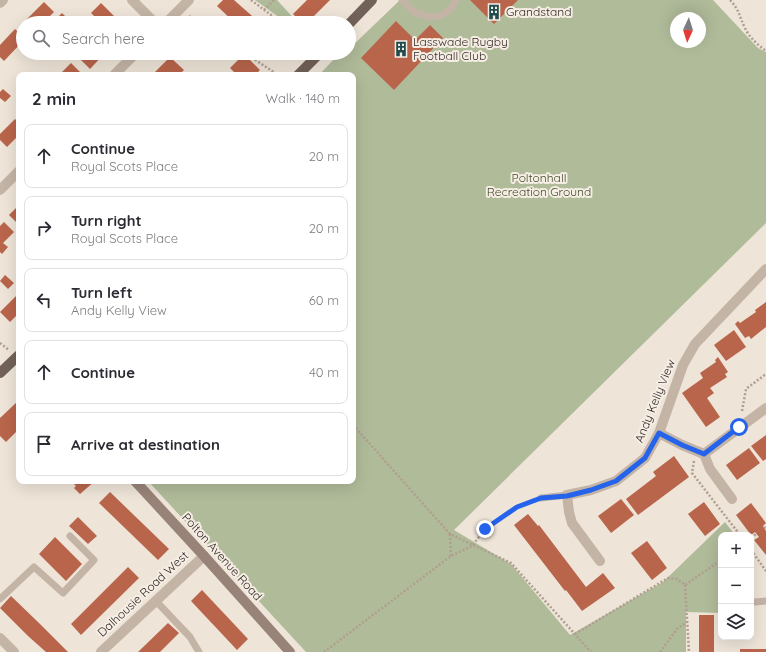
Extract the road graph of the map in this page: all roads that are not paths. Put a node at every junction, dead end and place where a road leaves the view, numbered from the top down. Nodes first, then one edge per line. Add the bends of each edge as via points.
1 (3, 0) edge
2 (132, 0) edge
3 (189, 0) edge
4 (372, 0) edge
5 (402, 0) edge
6 (456, 0) edge
7 (0, 3) edge
8 (148, 16) edge
9 (173, 16) edge
10 (356, 17) edge
11 (129, 60) edge
12 (313, 60) edge
13 (117, 72) edge
14 (301, 72) edge
15 (16, 174) edge
16 (0, 190) edge
17 (766, 269) edge
18 (16, 359) edge
19 (0, 374) edge
20 (766, 408) edge
21 (659, 433) junction
22 (700, 452) junction
23 (138, 484) edge
24 (567, 496) junction
25 (541, 498) road end
26 (732, 499) dead end
27 (70, 536) dead end
28 (204, 556) junction
29 (600, 561) dead end
30 (0, 599) edge
31 (156, 601) junction
32 (766, 601) edge
33 (755, 602) dead end
34 (0, 638) edge
35 (14, 652) edge
36 (101, 652) edge
37 (200, 652) edge
38 (290, 652) edge

1 - 7 street
2 - 8 street
3 - 9 street
4 - 10 main road
5 - 6 lane via 414,12 429,17 440,16 451,9
11 - 13 street
12 - 14 main road
15 - 16 street
17 - 21 street, Andy Kelly View via 695,344 684,365
18 - 19 main road
20 - 22 street
21 - 22 street
21 - 24 street, Andy Kelly View via 645,458 616,481
22 - 26 street
23 - 28 street, Polton Avenue Road
24 - 25 lane
24 - 29 street via 572,523
27 - 30 lane via 94,560 63,593 34,566
28 - 31 street, Dalhousie Road West
28 - 38 street, Polton Avenue Road
31 - 36 street, Dalhousie Road West
31 - 37 lane via 190,637
32 - 33 lane
34 - 35 street

